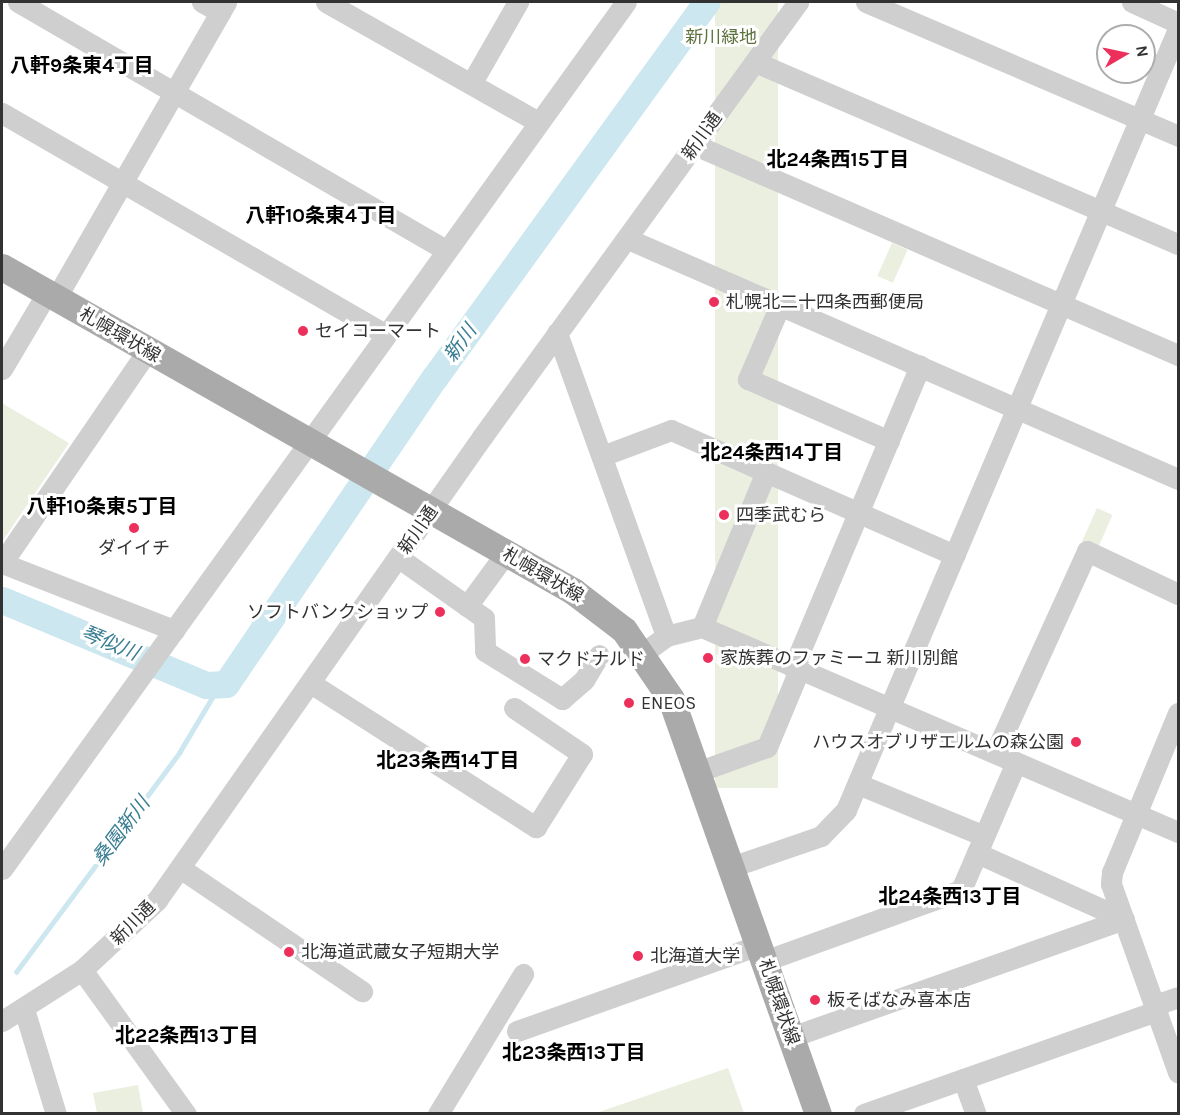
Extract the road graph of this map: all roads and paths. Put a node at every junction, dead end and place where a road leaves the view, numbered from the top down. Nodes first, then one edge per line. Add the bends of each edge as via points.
1 (18, 2) edge
2 (326, 2) edge
3 (518, 2) edge
4 (626, 2) edge
5 (798, 2) edge
6 (866, 2) edge
7 (1132, 2) edge
8 (216, 5) edge
9 (1179, 22) edge
10 (1179, 29) edge
11 (756, 62) junction
12 (471, 84) junction
13 (172, 93) junction
14 (2, 113) edge
15 (1140, 119) junction
16 (538, 122) junction
17 (1179, 136) edge
18 (695, 145) junction
19 (122, 182) junction
20 (1101, 211) junction
21 (628, 239) junction
22 (1179, 244) edge
23 (445, 250) junction
24 (2, 267) edge
25 (51, 296) junction
26 (1062, 304) junction
27 (780, 305) junction
28 (557, 333) junction
29 (385, 334) junction
30 (147, 351) junction
31 (1179, 355) edge
32 (920, 366) junction
33 (2, 369) edge
34 (1017, 408) junction
35 (310, 441) junction
36 (889, 441) junction
37 (602, 456) junction
38 (766, 472) junction
39 (1179, 479) edge
40 (432, 511) junction
41 (859, 513) junction
42 (506, 554) junction
43 (955, 555) junction
44 (399, 558) junction
45 (2, 563) edge
46 (1179, 594) edge
47 (467, 606) junction
48 (702, 627) junction
49 (624, 630) junction
50 (171, 633) junction
51 (666, 636) junction
52 (643, 652) junction
53 (796, 669) junction
54 (312, 684) junction
55 (890, 707) junction
56 (514, 708) dead end
57 (1179, 712) edge
58 (995, 753) junction
59 (1016, 762) junction
60 (697, 772) junction
61 (858, 784) junction
62 (1135, 813) junction
63 (1179, 832) edge
64 (981, 845) junction
65 (731, 867) junction
66 (180, 868) junction
67 (2, 869) edge
68 (1124, 918) junction
69 (761, 953) junction
70 (82, 970) junction
71 (523, 974) dead end
72 (362, 991) dead end
73 (1179, 997) edge
74 (24, 1008) junction
75 (1156, 1008) junction
76 (2, 1021) edge
77 (517, 1031) dead end
78 (791, 1037) junction
79 (1179, 1072) edge
80 (963, 1079) junction
81 (56, 1113) edge
82 (186, 1113) edge
83 (438, 1113) edge
84 (818, 1113) edge
85 (864, 1113) edge
86 (976, 1113) edge

1 - 13 street
2 - 12 street
3 - 12 street
4 - 16 street
5 - 11 street, 新川通
6 - 15 street
7 - 9 street
8 - 13 street
10 - 15 street
11 - 18 street, 新川通
11 - 20 street
12 - 16 street
13 - 19 street
13 - 23 street
14 - 19 street
15 - 17 street
15 - 20 street
16 - 23 street
18 - 21 street, 新川通
18 - 26 street
19 - 25 street
19 - 29 street
20 - 22 street
20 - 26 street
21 - 27 street
21 - 28 street, 新川通
23 - 29 street
24 - 25 main road, 札幌環状線
25 - 30 main road, 札幌環状線
25 - 33 street
26 - 31 street
26 - 34 street
27 - 32 street
27 - 36 street via 748,379
28 - 37 street
28 - 40 street, 新川通
29 - 35 street
30 - 35 main road, 札幌環状線
30 - 45 street
32 - 34 street
32 - 36 street
34 - 39 street
34 - 43 street
35 - 40 main road, 札幌環状線
35 - 50 street
36 - 41 street
37 - 38 street via 671,430
37 - 51 street
38 - 41 street
38 - 48 street
40 - 42 main road, 札幌環状線
40 - 44 street, 新川通
41 - 43 street
41 - 53 street
42 - 47 street
42 - 49 main road, 札幌環状線 via 573,591
43 - 55 street
44 - 47 street
44 - 54 street, 新川通
45 - 50 street
46 - 58 street via 1087,551
47 - 49 street via 484,618 485,651 562,699 584,680 593,654
48 - 51 street
48 - 53 street
49 - 52 main road, 札幌環状線
50 - 67 street
51 - 52 street
52 - 60 main road, 札幌環状線 via 671,699
53 - 55 street
53 - 60 street via 767,747
54 - 56 street via 536,827 582,754
54 - 66 street, 新川通
55 - 58 street
55 - 61 street
57 - 62 street
58 - 59 street
59 - 62 street
59 - 64 street
60 - 65 main road, 札幌環状線
61 - 64 street
61 - 65 street via 828,831
62 - 63 street
62 - 68 street via 1112,872
64 - 68 street
64 - 69 street via 961,890
65 - 69 main road, 札幌環状線
66 - 70 street, 新川通 via 157,900
66 - 72 street
68 - 75 street
68 - 78 street
69 - 77 street
69 - 78 main road, 札幌環状線
70 - 74 street, 新川通
70 - 82 street
71 - 83 street
73 - 75 street
74 - 76 street, 新川通
74 - 81 street
75 - 79 street
75 - 80 street
78 - 84 main road, 札幌環状線
80 - 85 street
80 - 86 street

